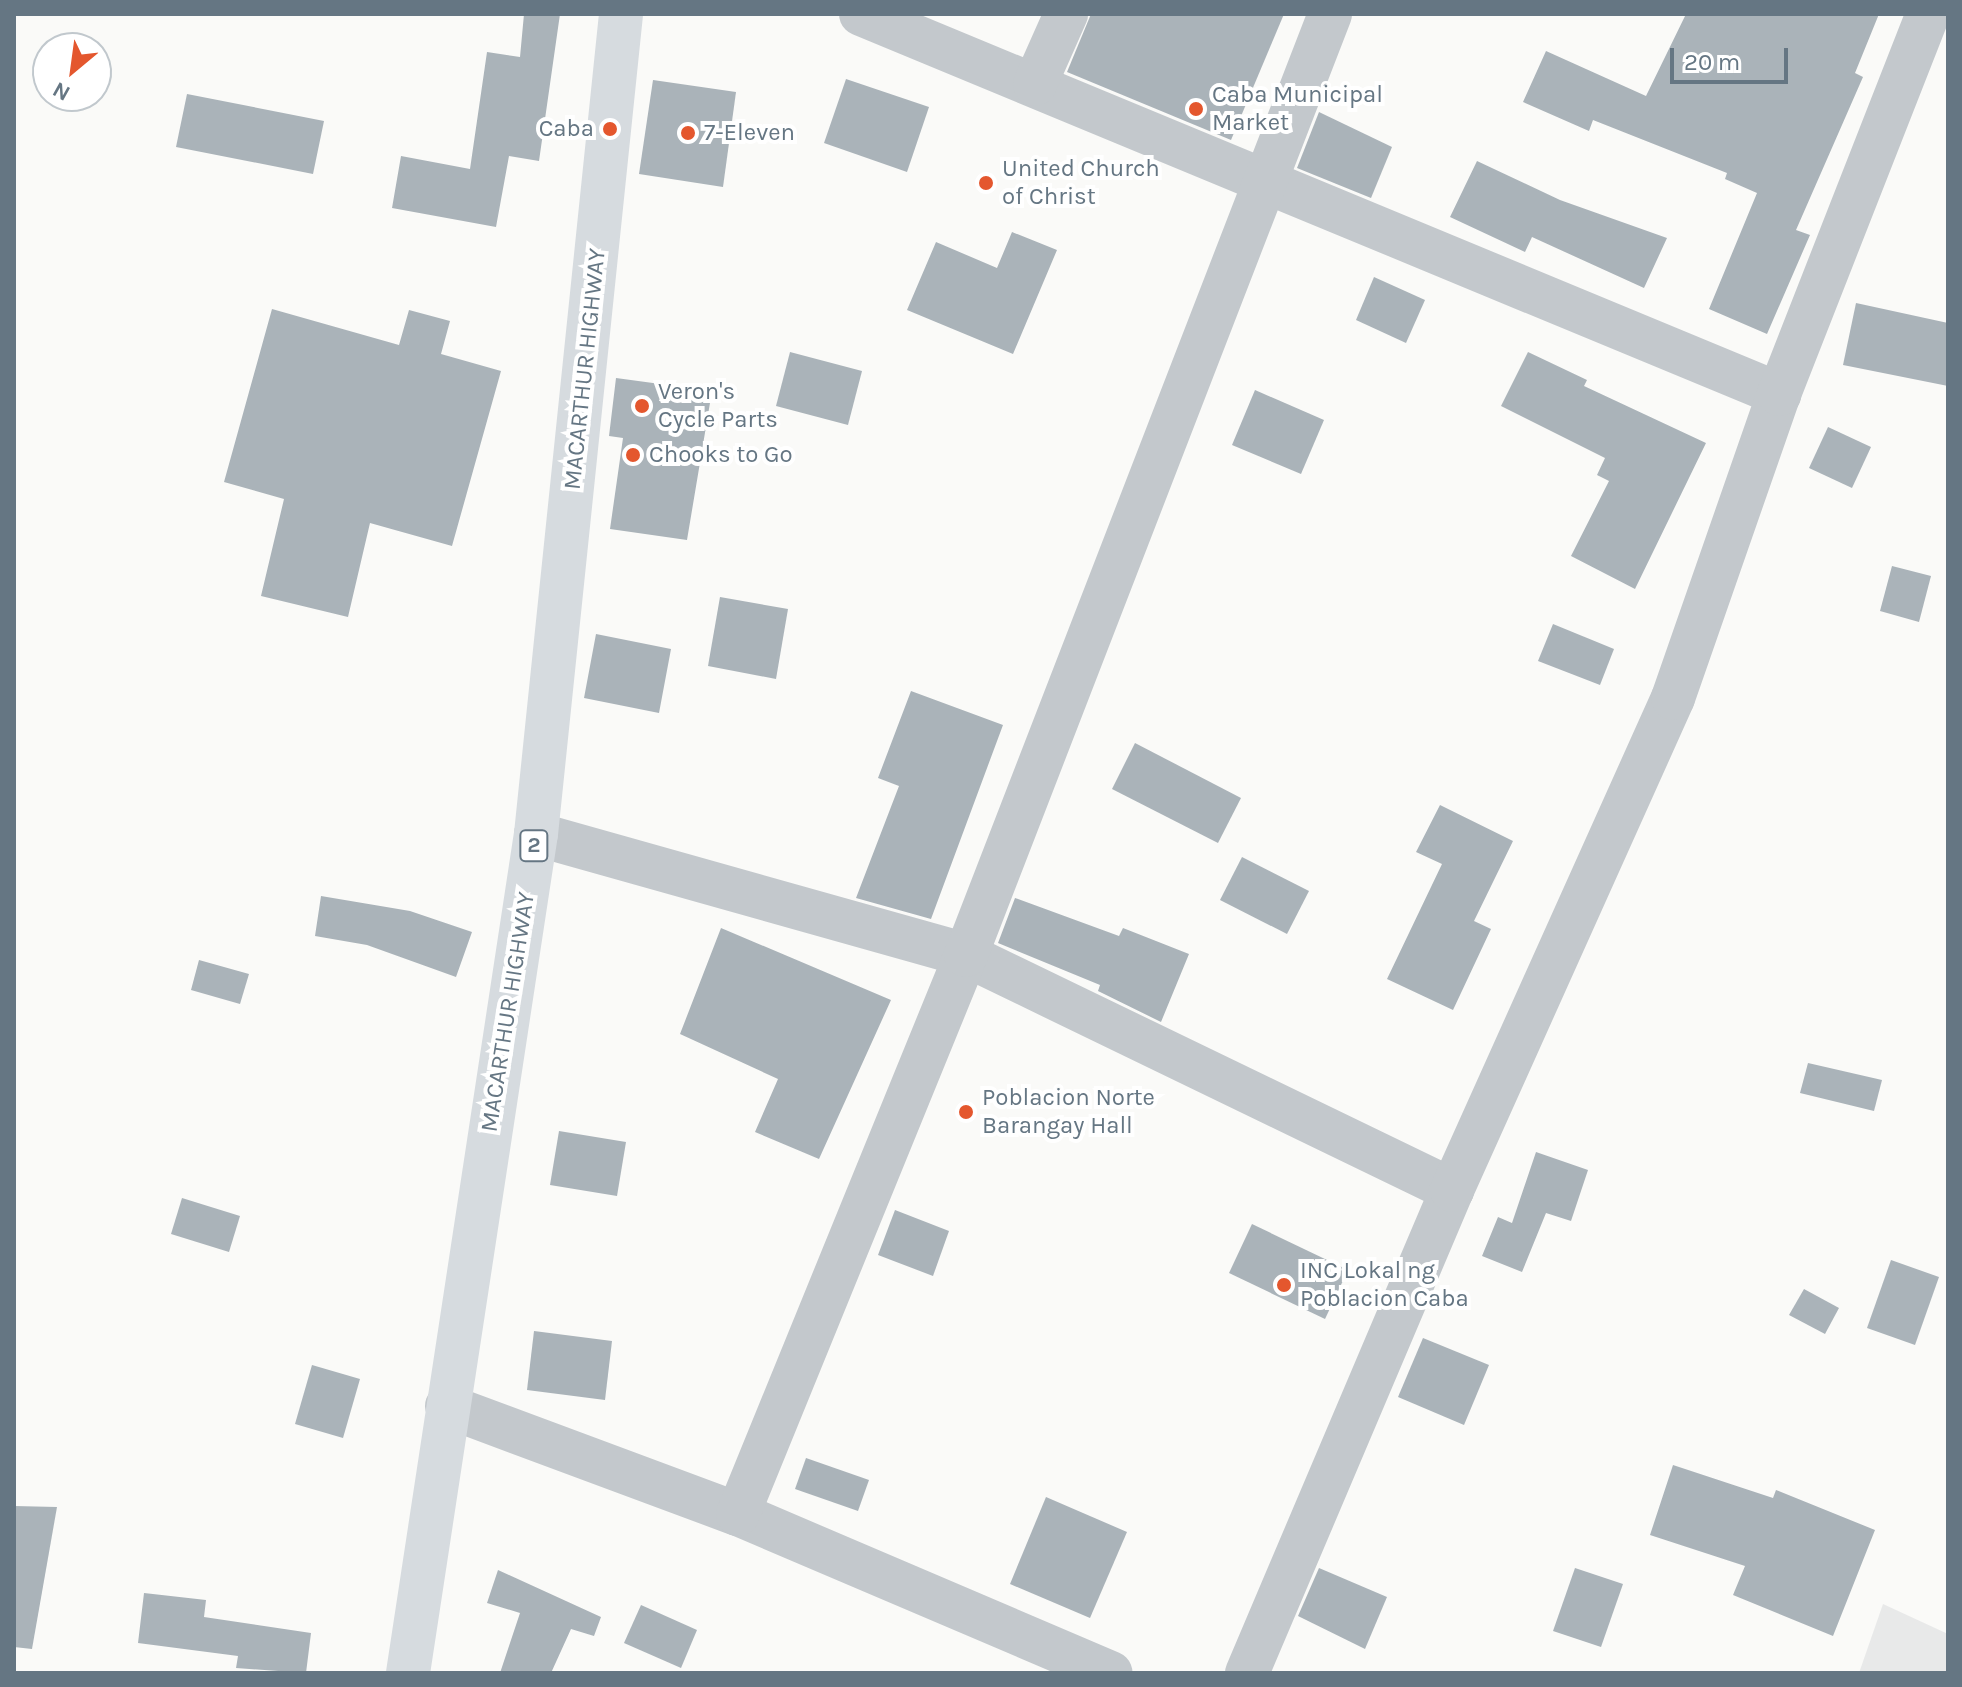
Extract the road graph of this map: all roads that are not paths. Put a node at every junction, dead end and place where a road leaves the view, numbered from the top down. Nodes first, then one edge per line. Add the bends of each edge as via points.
1 (621, 14) edge
2 (861, 14) edge
3 (1066, 14) edge
4 (1330, 14) edge
5 (1928, 14) edge
6 (1035, 84) junction
7 (1265, 177) junction
8 (1779, 394) junction
9 (536, 834) junction
10 (966, 955) junction
11 (1452, 1190) junction
12 (447, 1406) junction
13 (738, 1514) junction
14 (408, 1673) edge
15 (1110, 1673) edge
16 (1247, 1673) edge

1 - 9 highway, MACARTHUR HIGHWAY / 2
2 - 6 street
3 - 6 street
4 - 7 street
5 - 8 street
6 - 7 street
7 - 8 street
7 - 10 street
8 - 11 street via 1673,698
9 - 10 street
9 - 12 highway, MACARTHUR HIGHWAY / 2
10 - 11 street
10 - 13 street
11 - 16 street
12 - 13 street
12 - 14 highway, MACARTHUR HIGHWAY / 2
13 - 15 street

